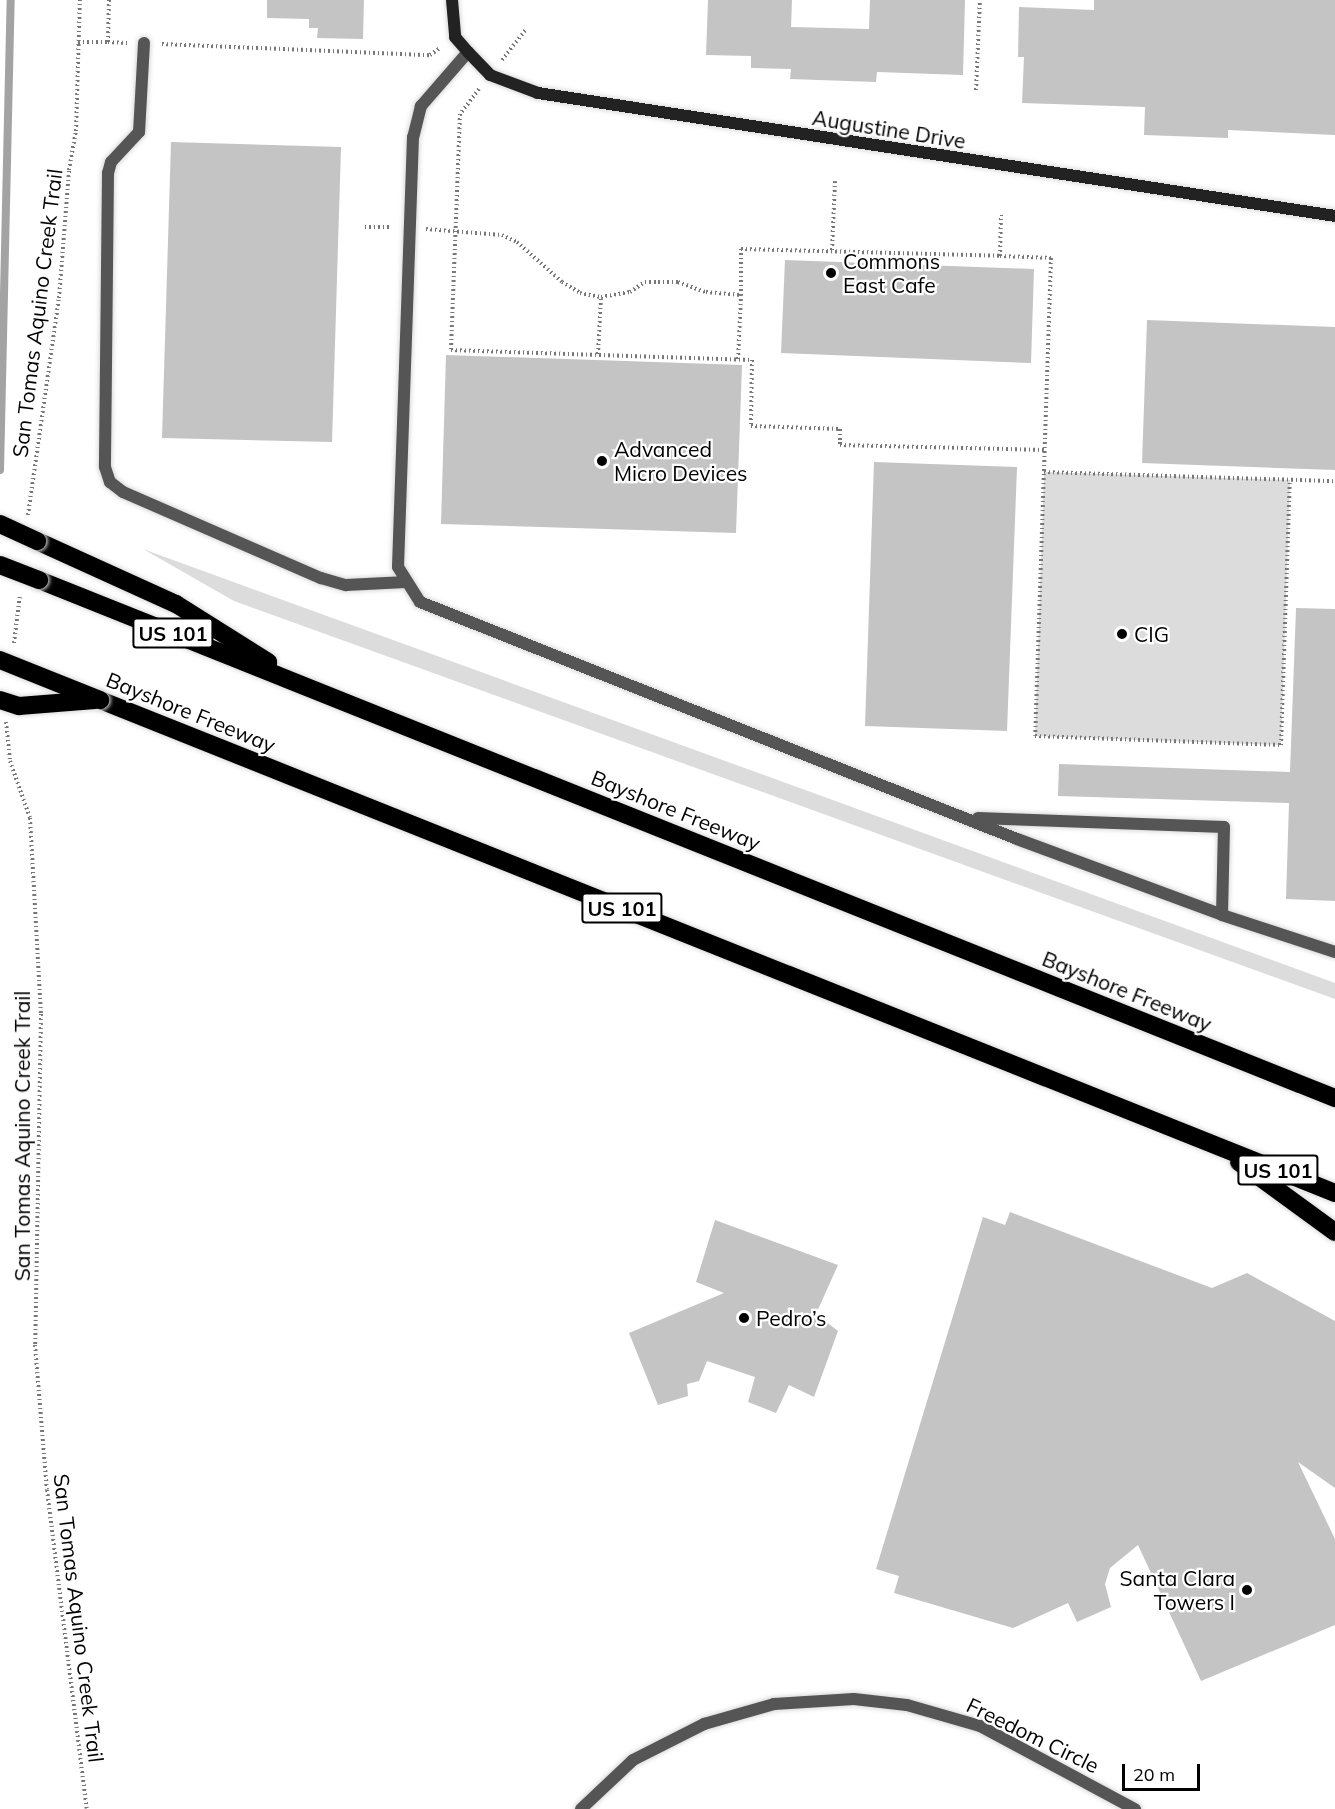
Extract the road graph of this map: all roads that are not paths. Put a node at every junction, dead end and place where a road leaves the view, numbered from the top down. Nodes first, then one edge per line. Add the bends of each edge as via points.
1 (452, 0) edge
2 (144, 44) road end
3 (468, 52) junction
4 (1335, 216) edge
5 (0, 524) edge
6 (0, 565) edge
7 (406, 582) junction
8 (7, 657) edge
9 (308, 687) junction
10 (100, 700) junction
11 (4, 707) edge
12 (971, 818) junction
13 (1222, 915) junction
14 (1335, 952) edge
15 (1287, 1079) junction
16 (1335, 1084) edge
17 (1335, 1098) edge
18 (1221, 1148) junction
19 (1335, 1193) edge
20 (1335, 1232) edge
21 (581, 1809) edge
22 (1135, 1809) edge

1 - 3 street, Augustine Drive via 455,37
2 - 7 street via 139,132 111,162 108,173 105,467 110,482 123,492 321,578 346,585
3 - 4 street, Augustine Drive via 490,75 538,93
3 - 7 street via 421,106 413,137 398,567
5 - 9 highway, bridge via 176,604
6 - 9 highway, Bayshore Freeway / US 101, bridge
7 - 12 street via 420,602 435,611
8 - 10 highway, Bayshore Freeway / US 101, bridge
9 - 15 highway, Bayshore Freeway / US 101
10 - 11 highway, bridge
10 - 18 highway, Bayshore Freeway / US 101
12 - 13 street via 1017,839
12 - 13 street via 1224,827
13 - 14 street
15 - 16 highway
15 - 17 highway, Bayshore Freeway / US 101
18 - 19 highway, Bayshore Freeway / US 101
18 - 20 highway
21 - 22 street, Freedom Circle via 633,1760 704,1724 774,1704 854,1699 908,1705 980,1726

